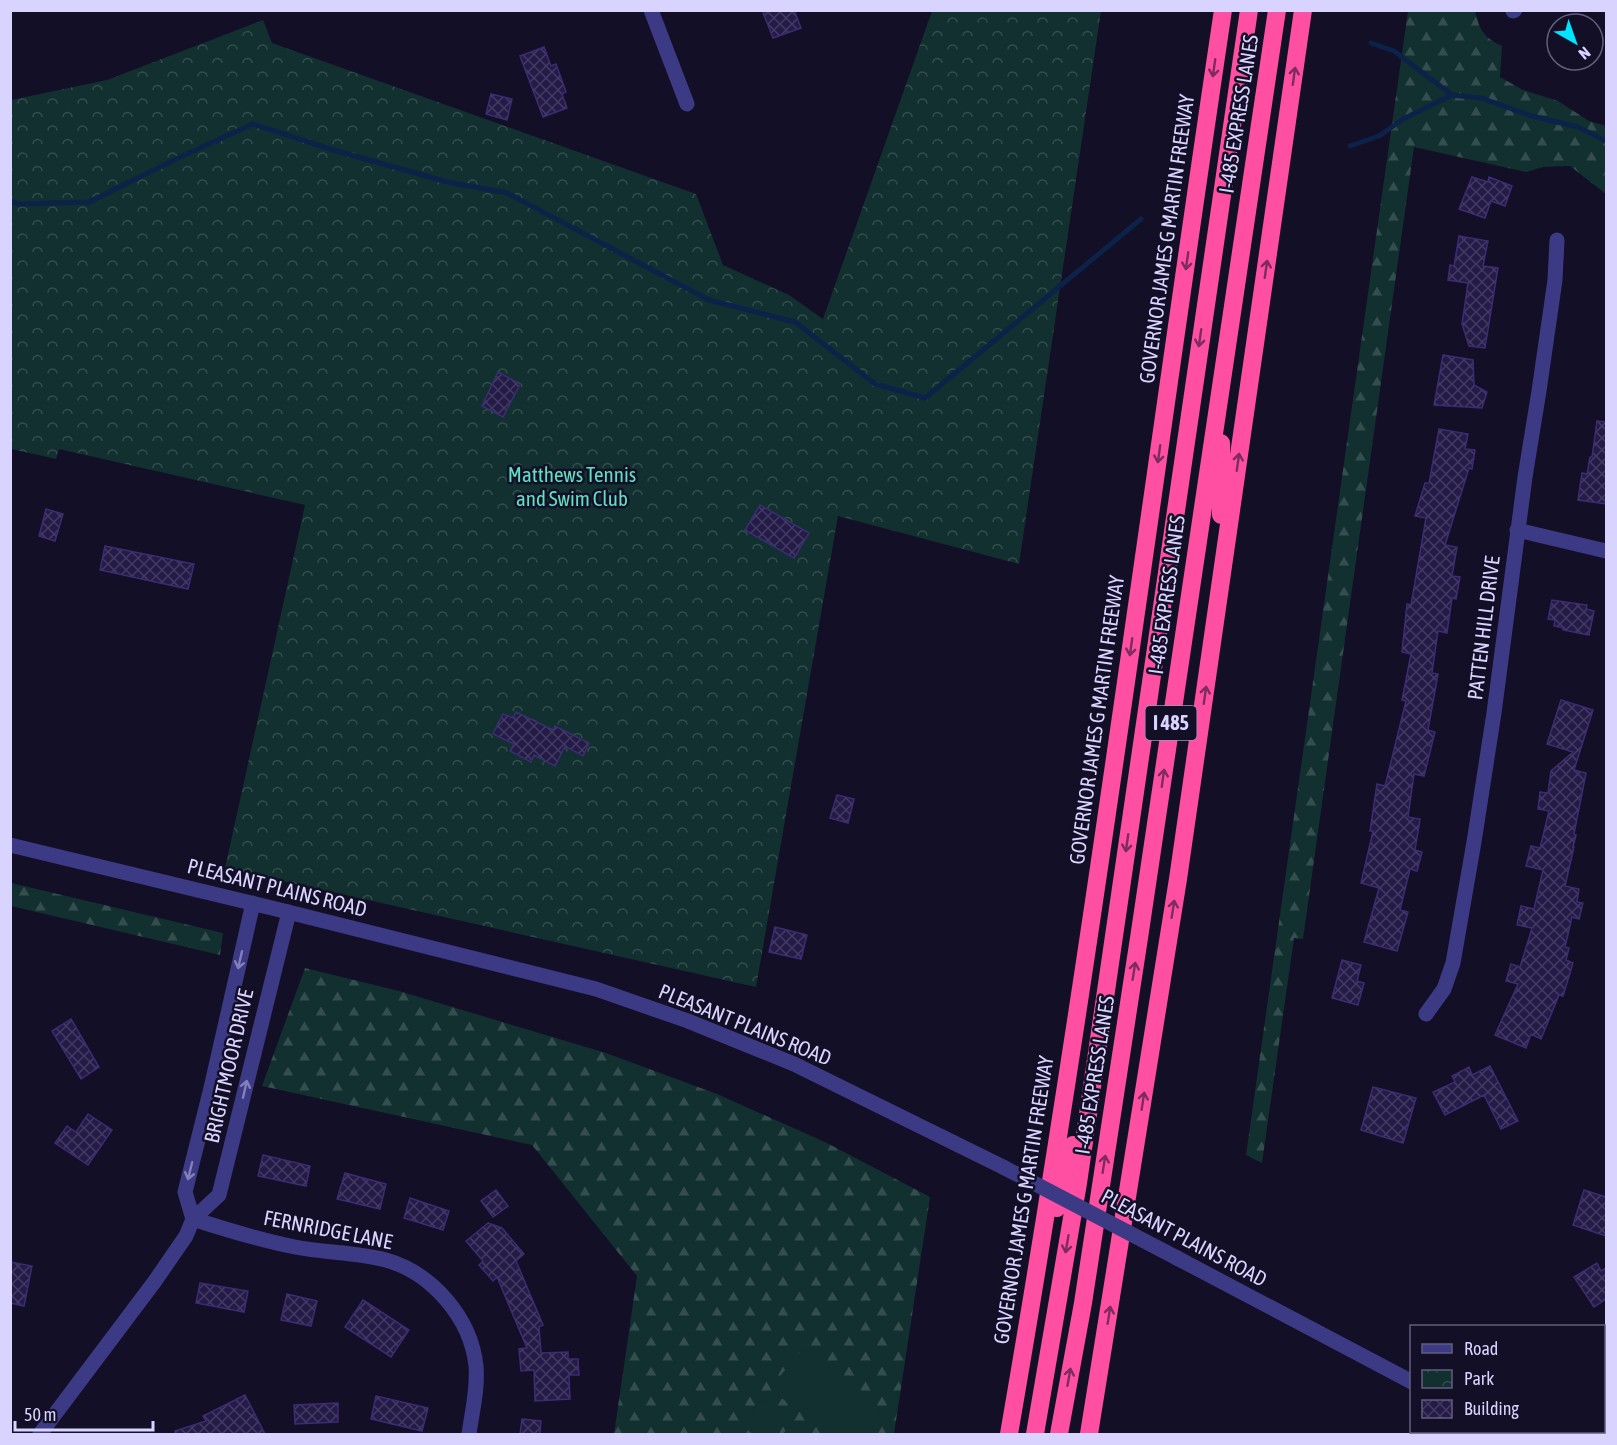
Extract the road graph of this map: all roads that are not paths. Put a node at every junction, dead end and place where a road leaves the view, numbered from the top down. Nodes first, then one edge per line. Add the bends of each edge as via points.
1 (651, 10) edge
2 (1223, 10) edge
3 (1249, 10) edge
4 (1277, 10) edge
5 (1303, 10) edge
6 (687, 104) dead end
7 (1557, 240) dead end
8 (1222, 378) junction
9 (1517, 530) junction
10 (1606, 551) edge
11 (1221, 582) junction
12 (10, 845) edge
13 (253, 903) junction
14 (289, 912) junction
15 (1426, 1014) dead end
16 (1096, 1059) junction
17 (193, 1219) junction
18 (1031, 1305) junction
19 (1410, 1381) edge
20 (40, 1434) edge
21 (469, 1434) edge
22 (1009, 1434) edge
23 (1035, 1434) edge
24 (1059, 1434) edge
25 (1089, 1434) edge

1 - 6 street
2 -> 18 highway, GOVERNOR JAMES G MARTIN FREEWAY / I 485 via 1084,972
3 -> 16 highway, I-485 EXPRESS LANES / I 485
4 - 8 highway, I-485 EXPRESS LANES / I 485
11 -> 5 highway, I 485
7 - 9 street, PATTEN HILL DRIVE via 1554,291
8 - 11 highway
24 -> 8 highway, I-485 EXPRESS LANES / I 485 via 1083,1303
9 - 10 street
9 - 15 street, PATTEN HILL DRIVE via 1494,713 1453,963 1444,988
25 -> 11 highway, I 485
12 - 13 street, PLEASANT PLAINS ROAD
13 - 14 street, PLEASANT PLAINS ROAD
13 -> 17 street, BRIGHTMOOR DRIVE via 185,1192
17 -> 14 street, BRIGHTMOOR DRIVE via 219,1196
14 - 19 street, PLEASANT PLAINS ROAD, bridge via 596,989 794,1064 1003,1167
16 - 18 highway
16 -> 23 highway, I-485 EXPRESS LANES / I 485
17 - 20 street, BRIGHTMOOR DRIVE via 155,1281
17 - 21 street, FERNRIDGE LANE via 252,1238 359,1254 412,1270 455,1311 473,1349 476,1384
18 - 22 highway, GOVERNOR JAMES G MARTIN FREEWAY / I 485

